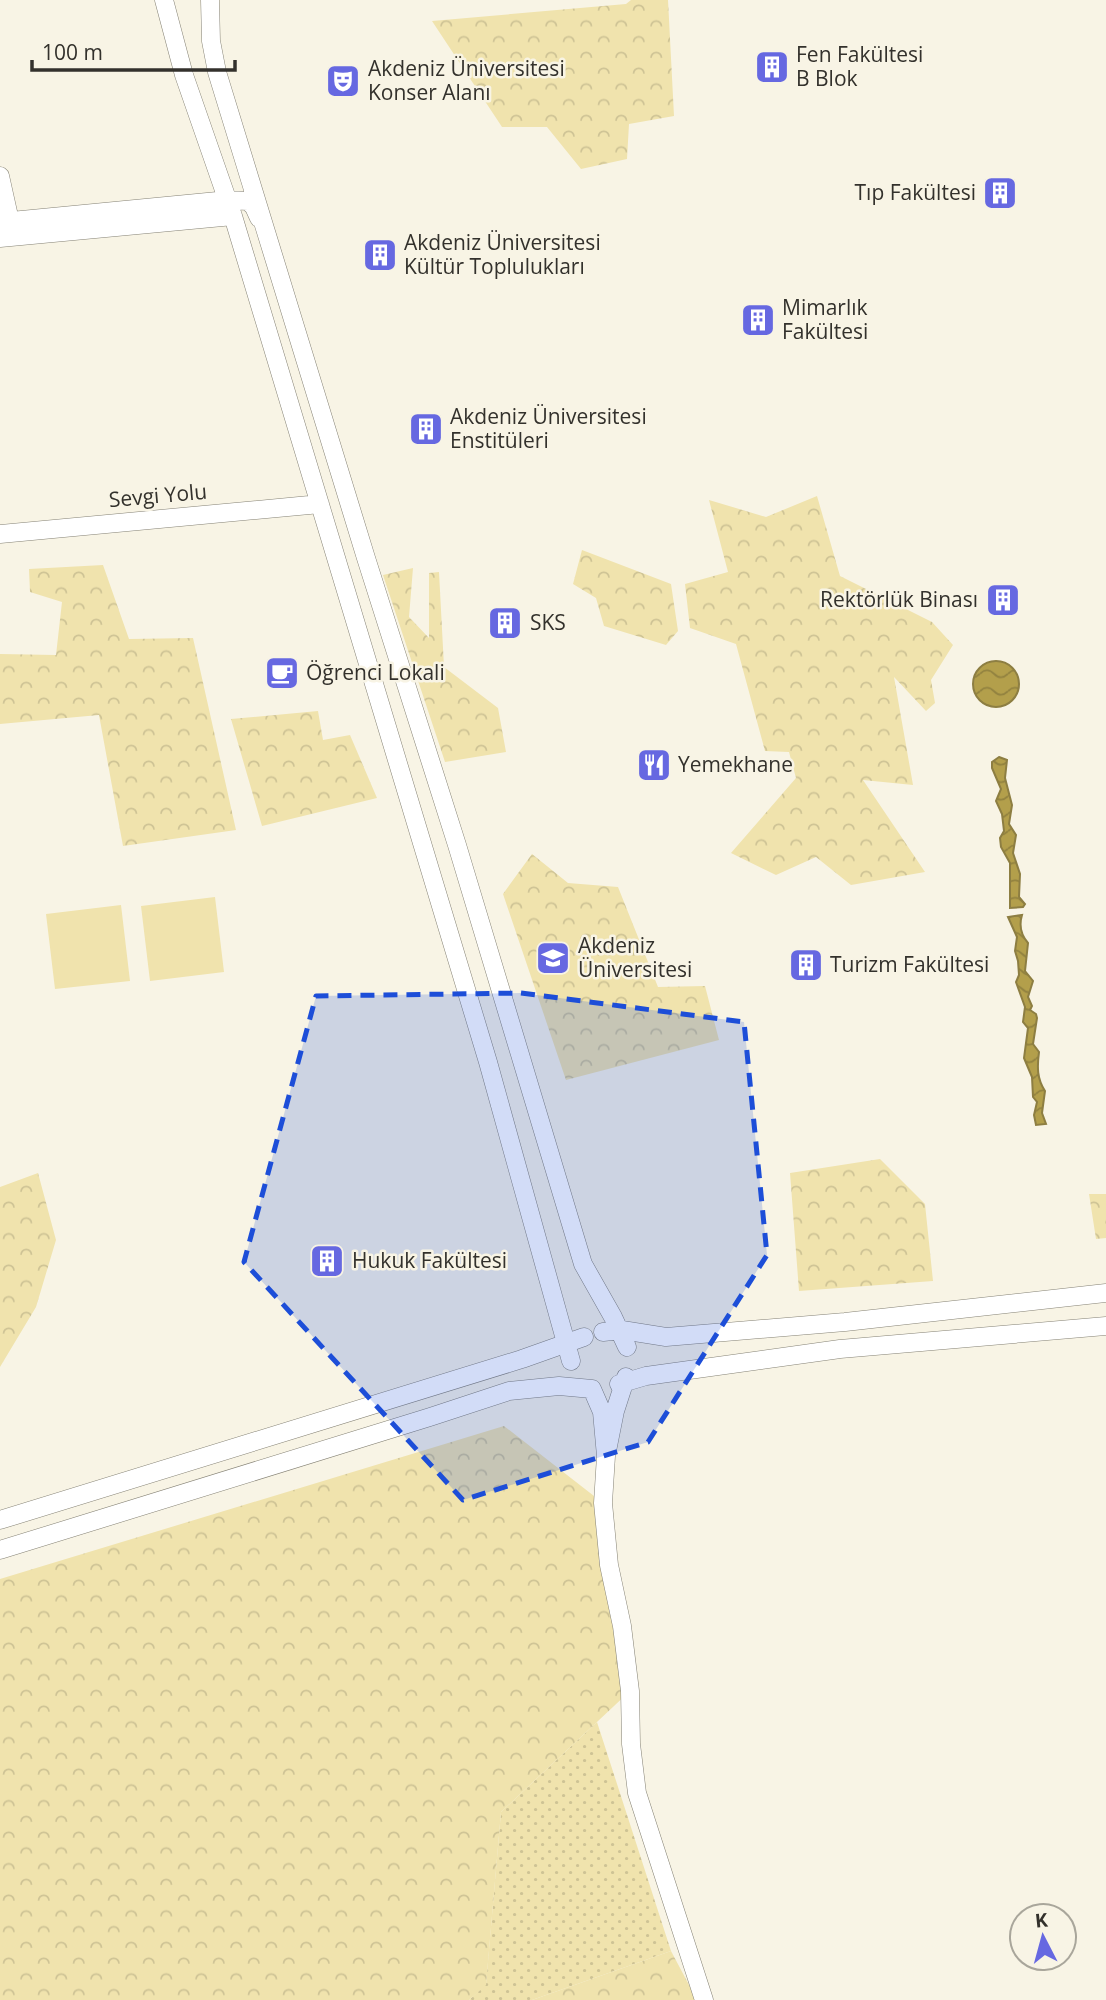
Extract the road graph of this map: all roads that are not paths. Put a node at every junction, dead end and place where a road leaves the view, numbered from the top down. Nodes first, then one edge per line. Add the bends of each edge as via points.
1 (164, 0) edge
2 (210, 0) edge
3 (0, 176) edge
4 (230, 208) junction
5 (5, 222) edge
6 (0, 238) edge
7 (274, 251) junction
8 (320, 504) junction
9 (0, 534) edge
10 (1106, 1293) edge
11 (1106, 1326) edge
12 (611, 1331) junction
13 (574, 1347) junction
14 (623, 1381) junction
15 (592, 1389) junction
16 (606, 1456) junction
17 (0, 1520) edge
18 (0, 1549) edge
19 (704, 2000) edge

1 - 4 street via 184,75
2 - 7 street via 217,72
3 - 5 street
4 - 5 street
4 - 6 street
4 - 7 street via 248,201
4 - 8 street
7 - 12 street via 583,1264
8 - 9 street, Sevgi Yolu
8 - 13 street
10 - 12 street via 666,1337
11 - 14 street via 840,1349
12 - 13 street
12 - 14 street via 627,1347 630,1367
13 - 15 street via 577,1378
13 - 17 street
14 - 15 street via 601,1391
14 - 16 street
15 - 16 street via 602,1412
15 - 18 street via 559,1386 509,1391
16 - 19 street via 603,1503 630,1691 637,1793

